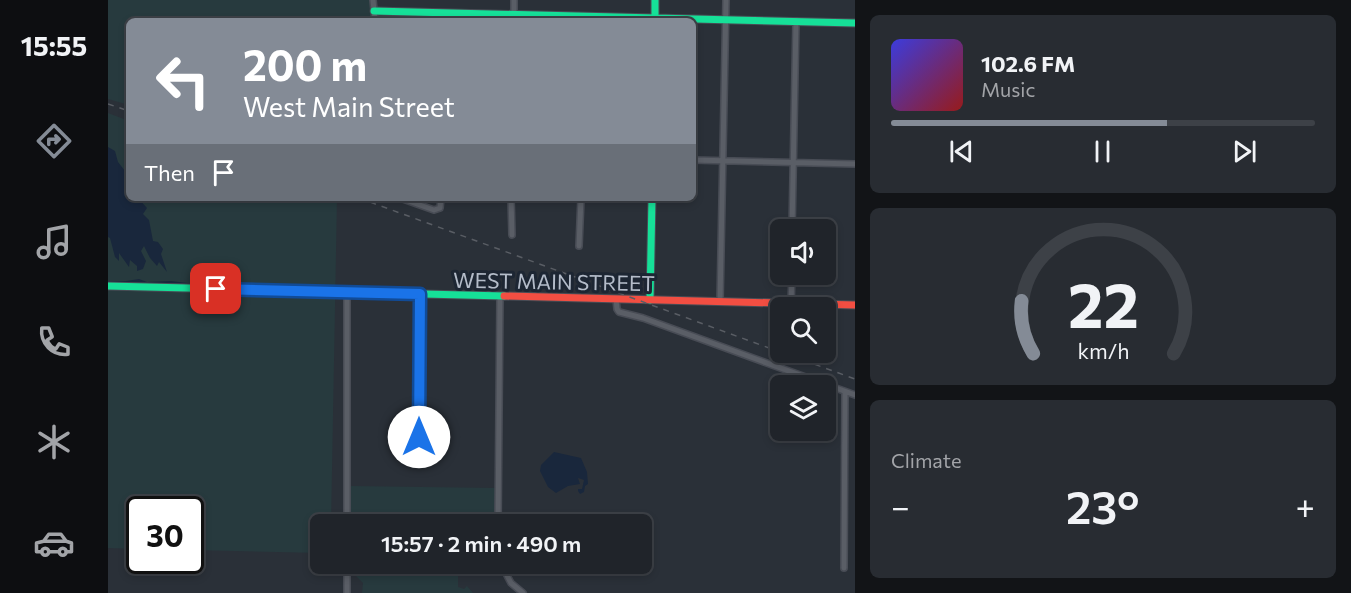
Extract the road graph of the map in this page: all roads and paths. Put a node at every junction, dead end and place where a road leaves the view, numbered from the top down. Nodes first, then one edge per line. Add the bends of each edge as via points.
1 (373, 0) edge
2 (514, 0) edge
3 (656, 0) edge
4 (726, 0) edge
5 (374, 11) junction
6 (444, 17) edge
7 (375, 18) edge
8 (514, 18) edge
9 (655, 18) edge
10 (696, 20) edge
11 (726, 20) junction
12 (796, 21) junction
13 (855, 23) edge
14 (696, 160) edge
15 (723, 161) junction
16 (794, 163) junction
17 (855, 164) edge
18 (408, 201) edge
19 (441, 201) edge
20 (511, 201) edge
21 (581, 201) edge
22 (652, 201) edge
23 (792, 219) edge
24 (512, 236) dead end
25 (579, 246) dead end
26 (108, 286) edge
27 (347, 292) junction
28 (420, 294) junction
29 (500, 297) junction
30 (616, 299) junction
31 (650, 300) junction
32 (720, 302) junction
33 (770, 303) edge
34 (836, 305) edge
35 (855, 305) edge
36 (845, 392) junction
37 (855, 395) edge
38 (419, 437) dead end
39 (347, 514) edge
40 (498, 514) edge
41 (844, 568) dead end
42 (346, 574) edge
43 (506, 574) edge
44 (347, 593) edge
45 (523, 593) edge

1 - 5 street
2 - 8 street
3 - 9 street
4 - 11 street
5 - 6 street
5 - 7 street
6 - 8 street
10 - 11 street
11 - 12 street
11 - 15 street
12 - 13 street
12 - 16 street
14 - 15 street
15 - 16 street
15 - 32 street
16 - 17 street
16 - 23 street
18 - 19 street via 434,210 440,208
20 - 24 street
21 - 25 street
22 - 31 street
26 - 27 street, WEST MAIN STREET
27 - 28 street, WEST MAIN STREET
27 - 39 street
28 - 29 street, WEST MAIN STREET
28 - 38 street
29 - 30 street, WEST MAIN STREET
29 - 40 street
30 - 31 street, WEST MAIN STREET
30 - 36 street via 619,312
31 - 32 street, WEST MAIN STREET
32 - 33 street, WEST MAIN STREET
34 - 35 street, WEST MAIN STREET
36 - 37 street
36 - 41 street
42 - 44 street
43 - 45 street

